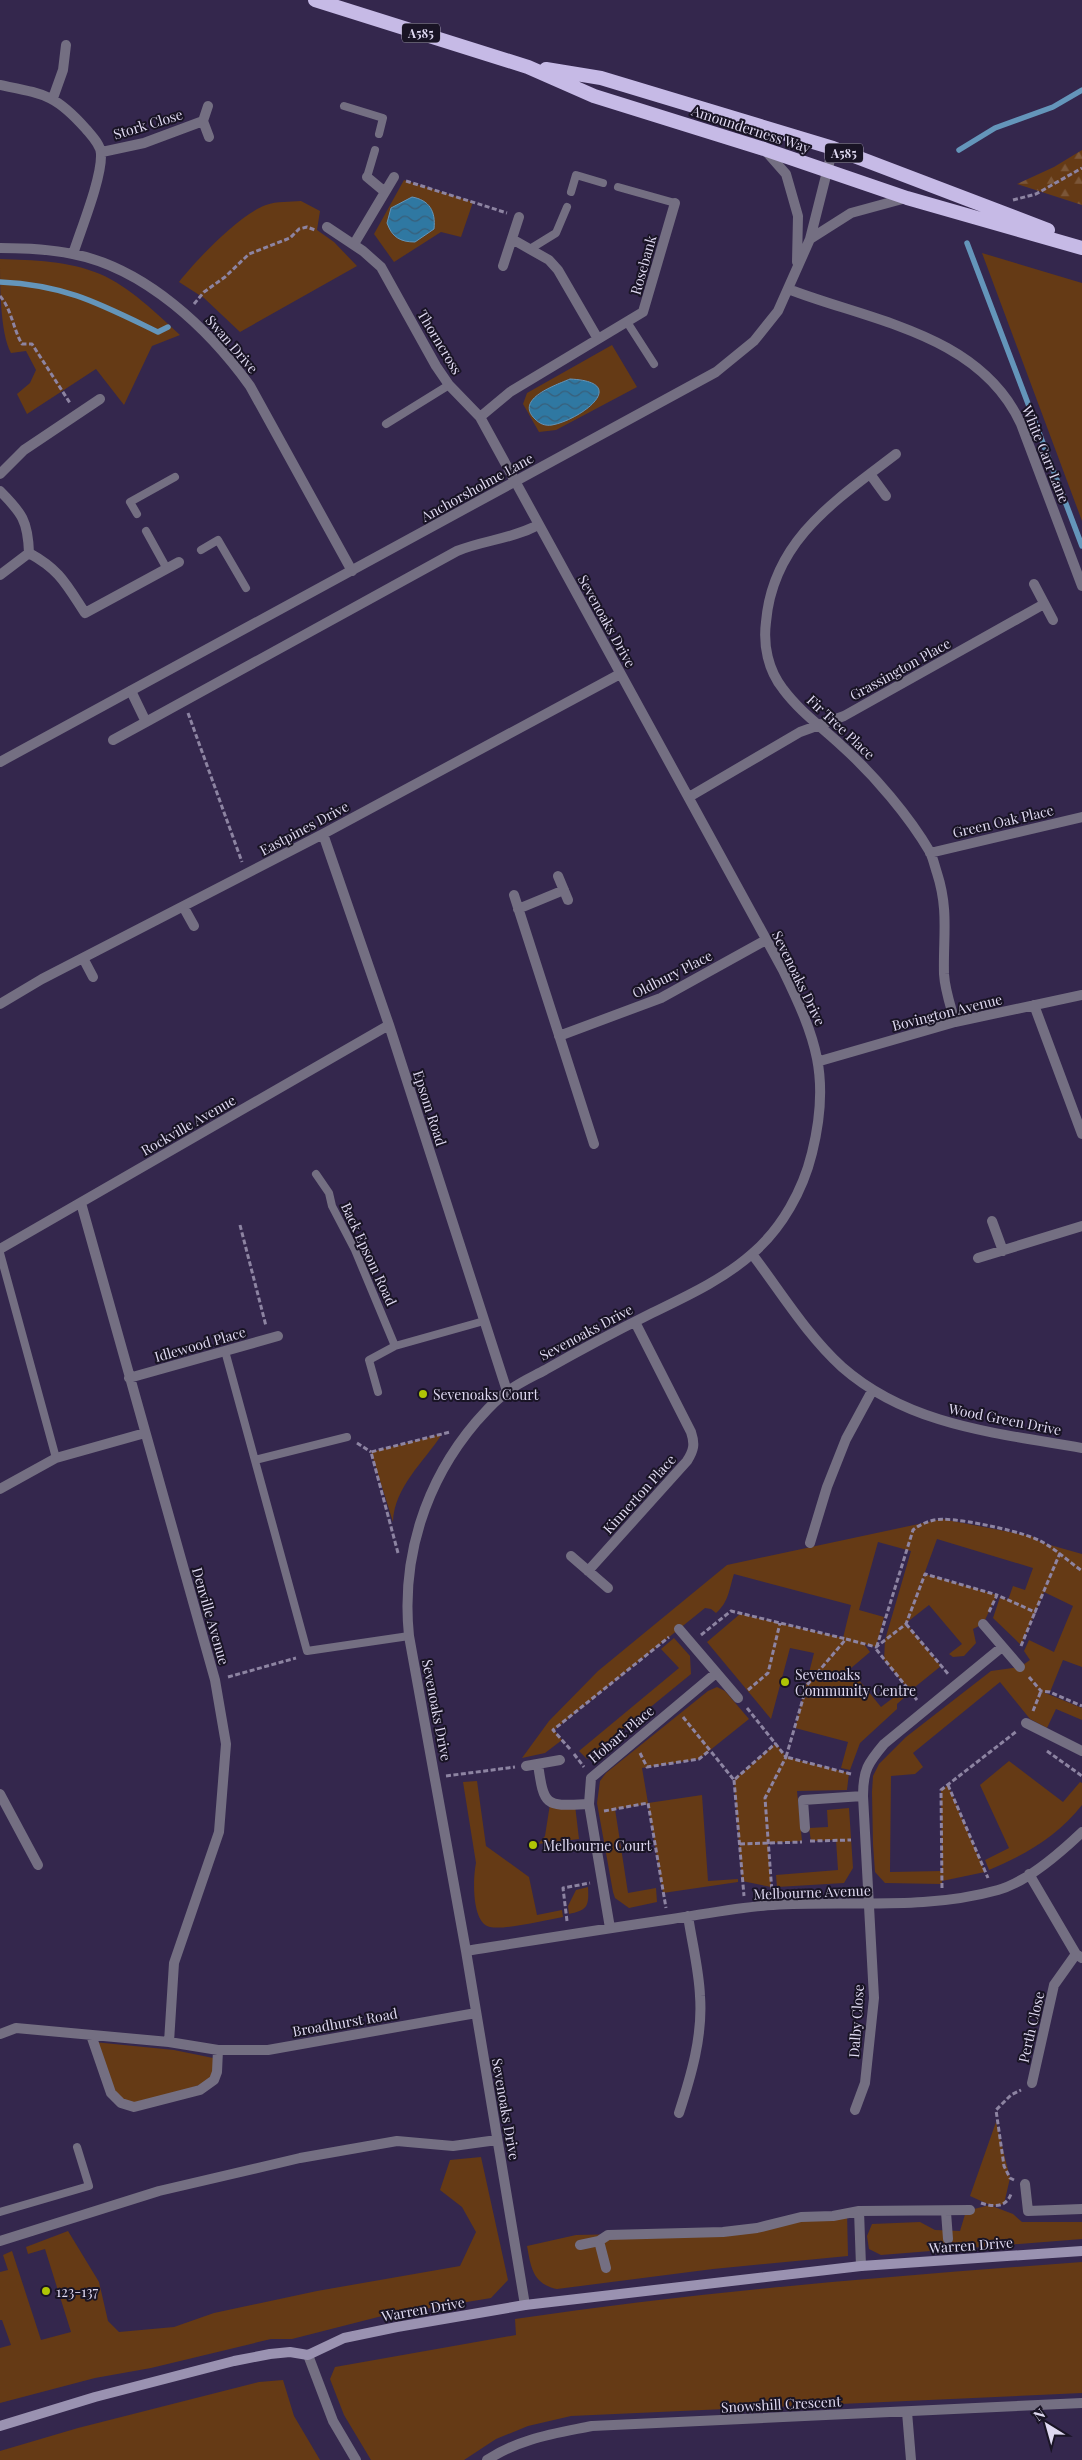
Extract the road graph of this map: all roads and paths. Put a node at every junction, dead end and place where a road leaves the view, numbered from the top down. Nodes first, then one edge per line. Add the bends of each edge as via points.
1 (315, 0) edge
2 (66, 45) dead end
3 (528, 66) junction
4 (0, 85) edge
5 (53, 98) junction
6 (208, 106) dead end
7 (344, 106) dead end
8 (203, 120) junction
9 (379, 134) dead end
10 (209, 136) dead end
11 (833, 148) junction
12 (764, 149) junction
13 (374, 150) dead end
14 (102, 152) junction
15 (1082, 168) edge
16 (828, 171) junction
17 (367, 177) joint
18 (394, 177) joint
19 (603, 183) dead end
20 (618, 187) dead end
21 (385, 192) junction
22 (571, 192) dead end
23 (907, 198) junction
24 (1010, 200) dead end
25 (675, 203) joint
26 (566, 207) dead end
27 (519, 217) joint
28 (327, 227) joint
29 (512, 239) junction
30 (810, 239) junction
31 (1082, 242) edge
32 (354, 244) junction
33 (0, 248) edge
34 (1082, 248) edge
35 (530, 249) junction
36 (73, 254) junction
37 (504, 266) dead end
38 (797, 266) junction
39 (788, 289) junction
40 (0, 296) edge
41 (185, 314) junction
42 (627, 322) junction
43 (598, 339) junction
44 (654, 364) dead end
45 (449, 385) junction
46 (100, 399) dead end
47 (77, 414) junction
48 (480, 417) junction
49 (386, 424) dead end
50 (896, 454) dead end
51 (0, 474) edge
52 (870, 474) junction
53 (175, 477) dead end
54 (515, 482) junction
55 (0, 492) edge
56 (886, 496) dead end
57 (137, 514) dead end
58 (538, 525) junction
59 (146, 531) dead end
60 (202, 550) dead end
61 (29, 553) junction
62 (179, 562) dead end
63 (166, 569) junction
64 (352, 571) junction
65 (0, 575) edge
66 (1034, 584) dead end
67 (1082, 586) edge
68 (246, 588) dead end
69 (1044, 604) junction
70 (1053, 620) dead end
71 (620, 674) junction
72 (131, 691) junction
73 (183, 701) junction
74 (146, 722) junction
75 (816, 724) junction
76 (113, 740) dead end
77 (0, 762) edge
78 (689, 797) junction
79 (1082, 817) edge
80 (323, 834) junction
81 (930, 853) junction
82 (246, 874) junction
83 (558, 876) dead end
84 (564, 890) junction
85 (514, 896) dead end
86 (568, 900) dead end
87 (184, 908) junction
88 (518, 909) junction
89 (194, 926) dead end
90 (766, 940) junction
91 (83, 958) junction
92 (93, 978) dead end
93 (1082, 994) edge
94 (0, 1004) edge
95 (1034, 1005) junction
96 (955, 1022) junction
97 (389, 1024) junction
98 (560, 1036) junction
99 (820, 1061) junction
100 (1082, 1134) edge
101 (594, 1144) dead end
102 (316, 1174) dead end
103 (81, 1203) junction
104 (992, 1221) dead end
105 (240, 1224) dead end
106 (1082, 1226) edge
107 (0, 1249) edge
108 (1003, 1250) junction
109 (0, 1253) edge
110 (752, 1254) junction
111 (978, 1258) dead end
112 (484, 1321) junction
113 (635, 1322) junction
114 (274, 1337) joint
115 (395, 1346) junction
116 (224, 1351) junction
117 (129, 1378) junction
118 (507, 1391) junction
119 (872, 1391) junction
120 (378, 1392) dead end
121 (472, 1428) junction
122 (144, 1433) junction
123 (347, 1437) dead end
124 (1082, 1448) edge
125 (56, 1458) junction
126 (255, 1460) junction
127 (0, 1489) edge
128 (810, 1544) dead end
129 (1060, 1553) junction
130 (571, 1556) dead end
131 (1082, 1570) edge
132 (588, 1571) junction
133 (408, 1579) junction
134 (608, 1588) dead end
135 (997, 1595) junction
136 (1035, 1612) junction
137 (780, 1623) junction
138 (906, 1624) junction
139 (983, 1624) joint
140 (679, 1629) joint
141 (410, 1636) junction
142 (846, 1639) junction
143 (691, 1643) junction
144 (1002, 1646) junction
145 (876, 1647) junction
146 (307, 1650) junction
147 (1017, 1663) junction
148 (716, 1673) junction
149 (215, 1680) junction
150 (957, 1684) junction
151 (1041, 1691) junction
152 (738, 1698) junction
153 (675, 1706) junction
154 (1082, 1706) edge
155 (926, 1710) junction
156 (1026, 1723) junction
157 (1017, 1730) junction
158 (1026, 1736) dead end
159 (634, 1741) junction
160 (776, 1743) junction
161 (1042, 1747) dead end
162 (710, 1750) junction
163 (1082, 1751) edge
164 (786, 1757) junction
165 (560, 1760) dead end
166 (538, 1764) junction
167 (526, 1766) joint
168 (864, 1776) junction
169 (1082, 1776) edge
170 (436, 1777) junction
171 (593, 1777) junction
172 (734, 1780) junction
173 (948, 1785) junction
174 (0, 1794) edge
175 (863, 1796) junction
176 (590, 1809) junction
177 (805, 1828) dead end
178 (1082, 1832) edge
179 (38, 1865) dead end
180 (1029, 1874) junction
181 (602, 1881) junction
182 (994, 1891) junction
183 (942, 1902) junction
184 (869, 1903) junction
185 (772, 1905) junction
186 (744, 1909) junction
187 (688, 1916) junction
188 (668, 1919) junction
189 (610, 1928) junction
190 (569, 1934) junction
191 (466, 1951) junction
192 (1079, 1956) edge
193 (476, 2013) junction
194 (0, 2034) edge
195 (92, 2035) junction
196 (169, 2042) junction
197 (218, 2050) junction
198 (1032, 2084) joint
199 (855, 2110) dead end
200 (679, 2113) dead end
201 (497, 2140) junction
202 (78, 2146) dead end
203 (1010, 2178) junction
204 (1011, 2184) dead end
205 (1025, 2184) joint
206 (1011, 2190) dead end
207 (1082, 2209) edge
208 (859, 2210) junction
209 (970, 2210) joint
210 (0, 2212) edge
211 (946, 2212) junction
212 (948, 2239) dead end
213 (0, 2242) edge
214 (599, 2242) junction
215 (580, 2245) dead end
216 (1082, 2251) edge
217 (861, 2266) junction
218 (606, 2268) dead end
219 (525, 2305) junction
220 (308, 2355) junction
221 (1082, 2402) edge
222 (907, 2412) junction
223 (0, 2426) edge
224 (356, 2460) edge
225 (487, 2460) edge
226 (911, 2460) edge

1 - 3 highway, Amounderness Way / A585
2 - 5 street via 63,70
3 - 11 highway, Amounderness Way / A585 via 601,78
3 - 12 highway, Amounderness Way / A585 via 594,96
4 - 5 street, Stork Close
5 - 14 street, Stork Close via 70,111
6 - 8 street, Stork Close
7 - 9 lane via 383,118
8 - 10 street, Stork Close
8 - 14 street, Stork Close via 144,143
11 - 16 street, Anchorsholme Lane
11 - 31 highway, Amounderness Way / A585
12 - 16 highway, Amounderness Way / A585
12 - 38 street, Anchorsholme Lane via 786,174 798,216
13 - 17 lane
14 - 36 street, Stork Close via 100,169
15 - 24 path via 1036,194
16 - 23 highway, Amounderness Way / A585
16 - 30 street, Anchorsholme Lane
17 - 21 street
18 - 21 street
18 - 27 path
19 - 22 lane via 576,175
20 - 25 lane
21 - 32 street
23 - 30 street via 851,213
23 - 34 highway, Amounderness Way / A585
25 - 42 street, Rosebank via 643,312
26 - 35 lane via 556,233
27 - 29 street
28 - 32 street, Thorncross
28 - 41 path via 300,229 290,238 249,254 204,292
29 - 35 street
29 - 37 street
30 - 38 street, Anchorsholme Lane
32 - 45 street, Thorncross via 381,267
33 - 36 street, Swan Drive
35 - 43 street via 549,260 558,270
36 - 41 street, Swan Drive via 133,277
38 - 39 street, Anchorsholme Lane
39 - 54 street, Anchorsholme Lane via 768,326 716,372
39 - 67 street, White Carr Lane via 932,339 969,361 994,384 1009,400 1021,424
40 - 47 path via 22,344 32,344
41 - 64 street, Swan Drive via 230,359 250,386
42 - 43 street, Rosebank
42 - 44 lane
43 - 48 street, Rosebank via 510,392
45 - 48 street, Thorncross
45 - 49 lane
46 - 47 street
47 - 51 street via 24,450
48 - 54 street, Thorncross
50 - 52 street, Fir Tree Place
52 - 56 street
52 - 75 street, Fir Tree Place via 823,511 798,538 783,562 767,609 764,634 767,656 775,677 783,690
53 - 57 lane via 130,502
54 - 58 street, Sevenoaks Drive
54 - 64 street, Anchorsholme Lane
55 - 61 street via 20,512 28,530
58 - 71 street, Sevenoaks Drive
58 - 73 street via 523,533 457,551
59 - 63 lane
60 - 68 lane via 218,540
61 - 63 street via 49,564 85,613
61 - 65 street
62 - 63 street
64 - 72 street, Anchorsholme Lane
66 - 69 street
69 - 70 street
69 - 75 street, Grassington Place via 844,716
71 - 78 street, Sevenoaks Drive
71 - 80 street, Eastpines Drive
72 - 74 street
72 - 77 street, Anchorsholme Lane
73 - 74 street
73 - 82 path
74 - 76 street
75 - 78 street, Grassington Place
75 - 81 street, Fir Tree Place via 873,777
78 - 90 street, Sevenoaks Drive
79 - 81 street, Green Oak Place
80 - 82 street, Eastpines Drive
80 - 97 street, Epsom Road
81 - 96 street, Fir Tree Place via 944,897 945,986
82 - 87 street, Eastpines Drive
83 - 84 street
84 - 86 street
84 - 88 street
85 - 88 street
87 - 89 street
87 - 91 street, Eastpines Drive
88 - 98 street
90 - 98 street, Oldbury Place via 653,1002
90 - 99 street, Sevenoaks Drive via 805,1016
91 - 92 street
91 - 94 street, Eastpines Drive
93 - 95 street, Bovington Avenue
95 - 96 street, Bovington Avenue
95 - 100 street
96 - 99 street, Bovington Avenue
97 - 103 street, Rockville Avenue
97 - 112 street, Epsom Road
98 - 101 street
99 - 110 street, Sevenoaks Drive via 821,1114 811,1160 791,1205
102 - 115 lane, Back Epsom Road via 328,1193
103 - 107 street, Rockville Avenue
103 - 117 street, Denville Avenue
104 - 108 street
105 - 114 path
106 - 108 street
108 - 111 street
109 - 125 lane
110 - 113 street, Sevenoaks Drive via 716,1279
110 - 119 street, Wood Green Drive via 808,1331 841,1366
112 - 115 lane
112 - 118 street, Epsom Road
113 - 118 street, Sevenoaks Drive
113 - 132 street, Kinnerton Place via 694,1442 687,1461
114 - 116 street, Idlewood Place
115 - 120 lane via 370,1360
116 - 117 street, Idlewood Place
116 - 126 lane
117 - 122 street, Denville Avenue
118 - 121 street, Sevenoaks Drive
119 - 124 street, Wood Green Drive via 953,1426
119 - 128 street via 846,1439
121 - 133 street, Sevenoaks Drive via 434,1484 414,1544
121 - 133 path via 371,1452
122 - 125 street
122 - 149 street, Denville Avenue
123 - 126 lane
125 - 127 street
126 - 146 lane
129 - 131 path
129 - 136 path
129 - 145 path via 1031,1536 966,1522 942,1519 921,1524 913,1530
130 - 132 street
132 - 134 street
133 - 141 street, Sevenoaks Drive via 406,1608
135 - 136 path
135 - 138 path via 925,1574
135 - 139 path
136 - 147 path
137 - 142 path
137 - 143 path via 731,1612
137 - 152 path via 768,1673
138 - 145 path
138 - 150 path
139 - 144 street
140 - 143 street
140 - 171 path via 553,1730
141 - 146 lane
141 - 170 street, Sevenoaks Drive
142 - 145 path
142 - 164 path via 807,1684
143 - 148 street
144 - 147 street
144 - 150 street
145 - 155 path
146 - 149 path via 299,1658
147 - 151 path
148 - 152 street
148 - 153 street, Hobart Place
149 - 196 street, Denville Avenue via 226,1744 219,1832 174,1963
150 - 155 street
151 - 154 path
151 - 156 path
152 - 160 path
153 - 159 street, Hobart Place
153 - 162 path
155 - 168 street via 884,1744 868,1764
156 - 157 path
156 - 163 street
157 - 158 path
157 - 173 path
159 - 162 path via 647,1767 699,1759
159 - 171 street, Hobart Place
160 - 164 path
160 - 172 path
161 - 169 path
162 - 172 path
164 - 168 path
164 - 185 path via 765,1798
165 - 166 street
166 - 167 street
166 - 176 street via 543,1794 550,1804
167 - 170 path
168 - 175 street, Dalby Close
170 - 191 street, Sevenoaks Drive
171 - 176 street, Hobart Place via 590,1782
172 - 186 path
173 - 182 path
173 - 183 path via 941,1790
174 - 179 street
175 - 177 street via 803,1800
175 - 184 street, Dalby Close
176 - 181 street, Hobart Place
176 - 188 path via 648,1803
178 - 180 street, Melbourne Avenue
180 - 182 street, Melbourne Avenue
180 - 192 street
181 - 189 street, Hobart Place
181 - 190 path via 562,1888
182 - 183 street, Melbourne Avenue
183 - 184 street, Melbourne Avenue
184 - 185 street, Melbourne Avenue
184 - 199 street, Dalby Close via 874,1998 865,2083
185 - 186 street, Melbourne Avenue
186 - 187 street, Melbourne Avenue
187 - 188 street, Melbourne Avenue
187 - 200 street via 701,1997 699,2037
188 - 189 street, Melbourne Avenue
189 - 190 street, Melbourne Avenue
190 - 191 street, Melbourne Avenue
191 - 193 street, Sevenoaks Drive
192 - 198 street, Perth Close via 1054,1985
193 - 197 street, Broadhurst Road via 268,2050
193 - 201 street, Sevenoaks Drive
194 - 195 street, Broadhurst Road via 16,2028
195 - 196 street, Broadhurst Road
195 - 197 street via 110,2094 121,2103 134,2107 200,2090 214,2080
196 - 197 street, Broadhurst Road
198 - 203 path via 1011,2095 996,2110 1004,2166
201 - 213 street via 453,2146 396,2141 300,2158 159,2191
201 - 219 street, Sevenoaks Drive
202 - 210 lane via 88,2186
203 - 204 path
203 - 205 path
205 - 207 street via 1028,2211
206 - 209 path via 1011,2196 1004,2204 978,2202
208 - 211 street
208 - 214 street via 723,2232 608,2235
208 - 217 street
209 - 211 street
211 - 212 street, Warren Drive
214 - 215 street
214 - 218 street
216 - 217 main road, Warren Drive
217 - 219 main road, Warren Drive
219 - 220 main road, Warren Drive via 344,2338
220 - 223 main road via 290,2352 234,2361 95,2397
220 - 224 street via 333,2421
221 - 222 street, Snowshill Crescent
222 - 225 street, Snowshill Crescent via 592,2426 537,2436
222 - 226 street

